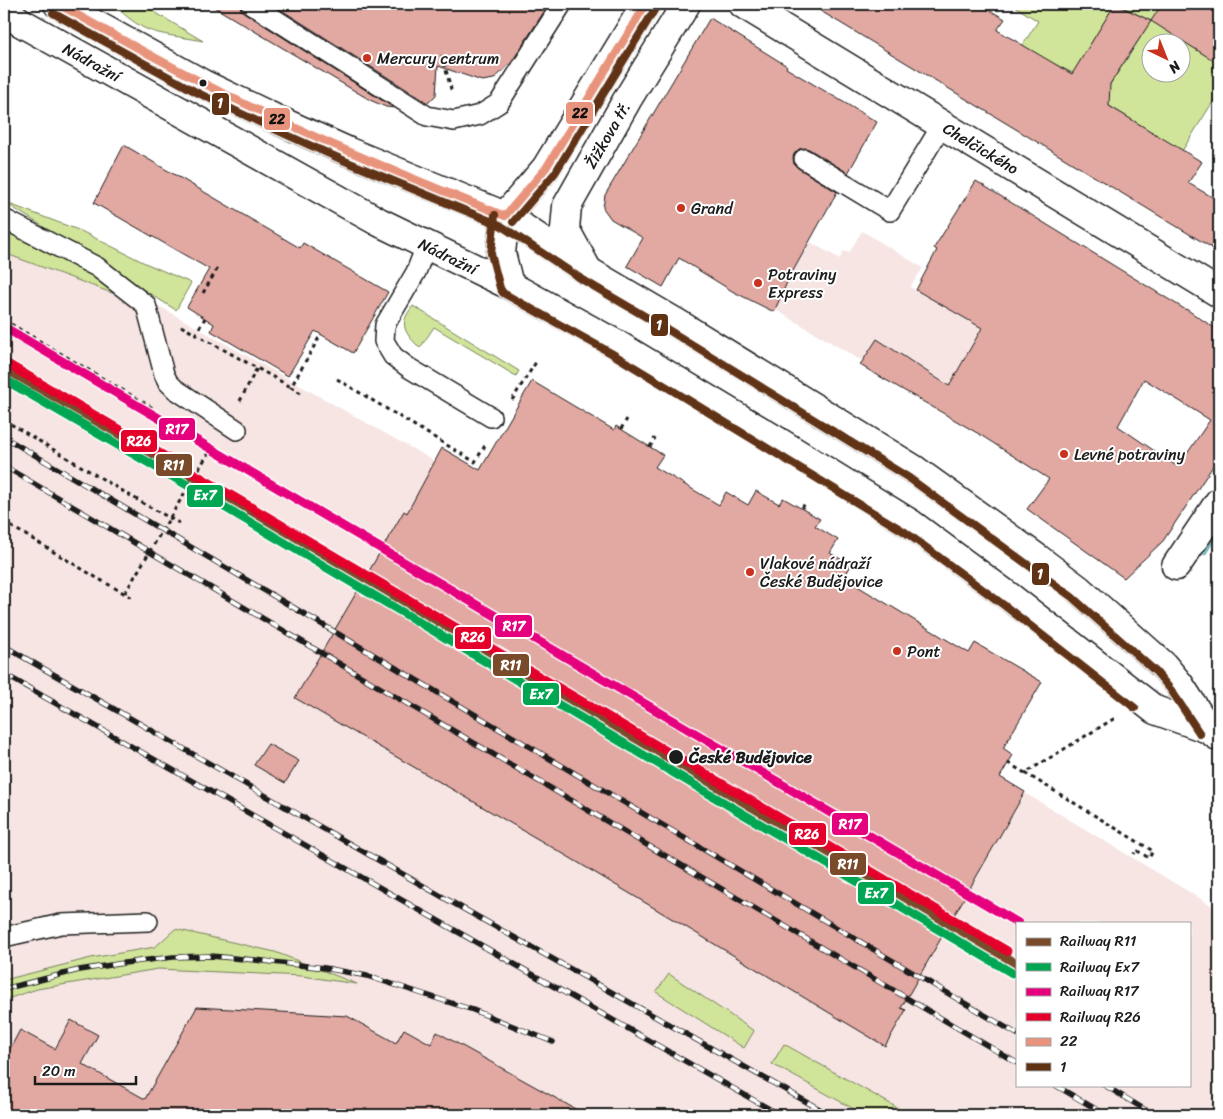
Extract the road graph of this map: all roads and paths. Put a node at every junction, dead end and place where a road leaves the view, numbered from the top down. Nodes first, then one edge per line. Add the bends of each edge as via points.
1 (58, 4) edge
2 (251, 4) edge
3 (562, 4) edge
4 (646, 4) edge
5 (686, 4) edge
6 (743, 4) edge
7 (4, 9) edge
8 (942, 124) junction
9 (804, 159) dead end
10 (505, 216) junction
11 (4, 219) edge
12 (426, 246) junction
13 (220, 266) dead end
14 (588, 271) junction
15 (509, 285) junction
16 (203, 293) dead end
17 (1219, 293) edge
18 (146, 305) junction
19 (205, 318) dead end
20 (4, 320) edge
21 (321, 334) dead end
22 (195, 335) junction
23 (257, 368) junction
24 (291, 386) junction
25 (301, 392) dead end
26 (155, 409) dead end
27 (491, 417) dead end
28 (4, 420) edge
29 (627, 420) dead end
30 (232, 426) junction
31 (621, 429) dead end
32 (655, 438) dead end
33 (650, 446) dead end
34 (806, 502) dead end
35 (1219, 502) edge
36 (802, 508) dead end
37 (170, 517) junction
38 (4, 522) edge
39 (180, 523) dead end
40 (1176, 566) dead end
41 (124, 593) junction
42 (131, 597) dead end
43 (1116, 718) dead end
44 (1213, 733) edge
45 (1008, 763) dead end
46 (1025, 773) junction
47 (1134, 854) dead end
48 (148, 921) dead end
49 (4, 937) edge

1 - 10 main road, Nádražní via 203,84 280,121
2 - 3 lane via 427,116 454,121 480,115 499,104
4 - 10 main road via 546,168
5 - 14 main road, Žižkova tř. via 626,100 567,206 565,229
6 - 8 main road, Chelčického
7 - 12 main road, Nádražní via 20,22
8 - 9 lane via 890,211
8 - 17 main road, Chelčického
10 - 14 main road, Nádražní
10 - 15 main road via 501,253
11 - 18 lane via 97,267
12 - 15 main road, Nádražní
12 - 27 lane via 416,272 385,325 384,341 393,356 409,368
13 - 16 path
14 - 44 main road, Nádražní via 915,470 1037,558 1163,665
15 - 44 main road, Nádražní via 616,344 911,524 1155,710
18 - 22 path
18 - 30 lane via 168,382
19 - 22 path
20 - 26 path
21 - 24 path
22 - 23 path
23 - 24 path
23 - 30 path
24 - 25 path
28 - 37 path
29 - 31 path
30 - 37 path
32 - 33 path
34 - 36 path
35 - 40 main road
37 - 39 path
37 - 41 path
38 - 41 path
41 - 42 path
43 - 46 path
45 - 46 path
46 - 47 path via 1153,851 1149,858 1136,850
48 - 49 lane via 61,924

